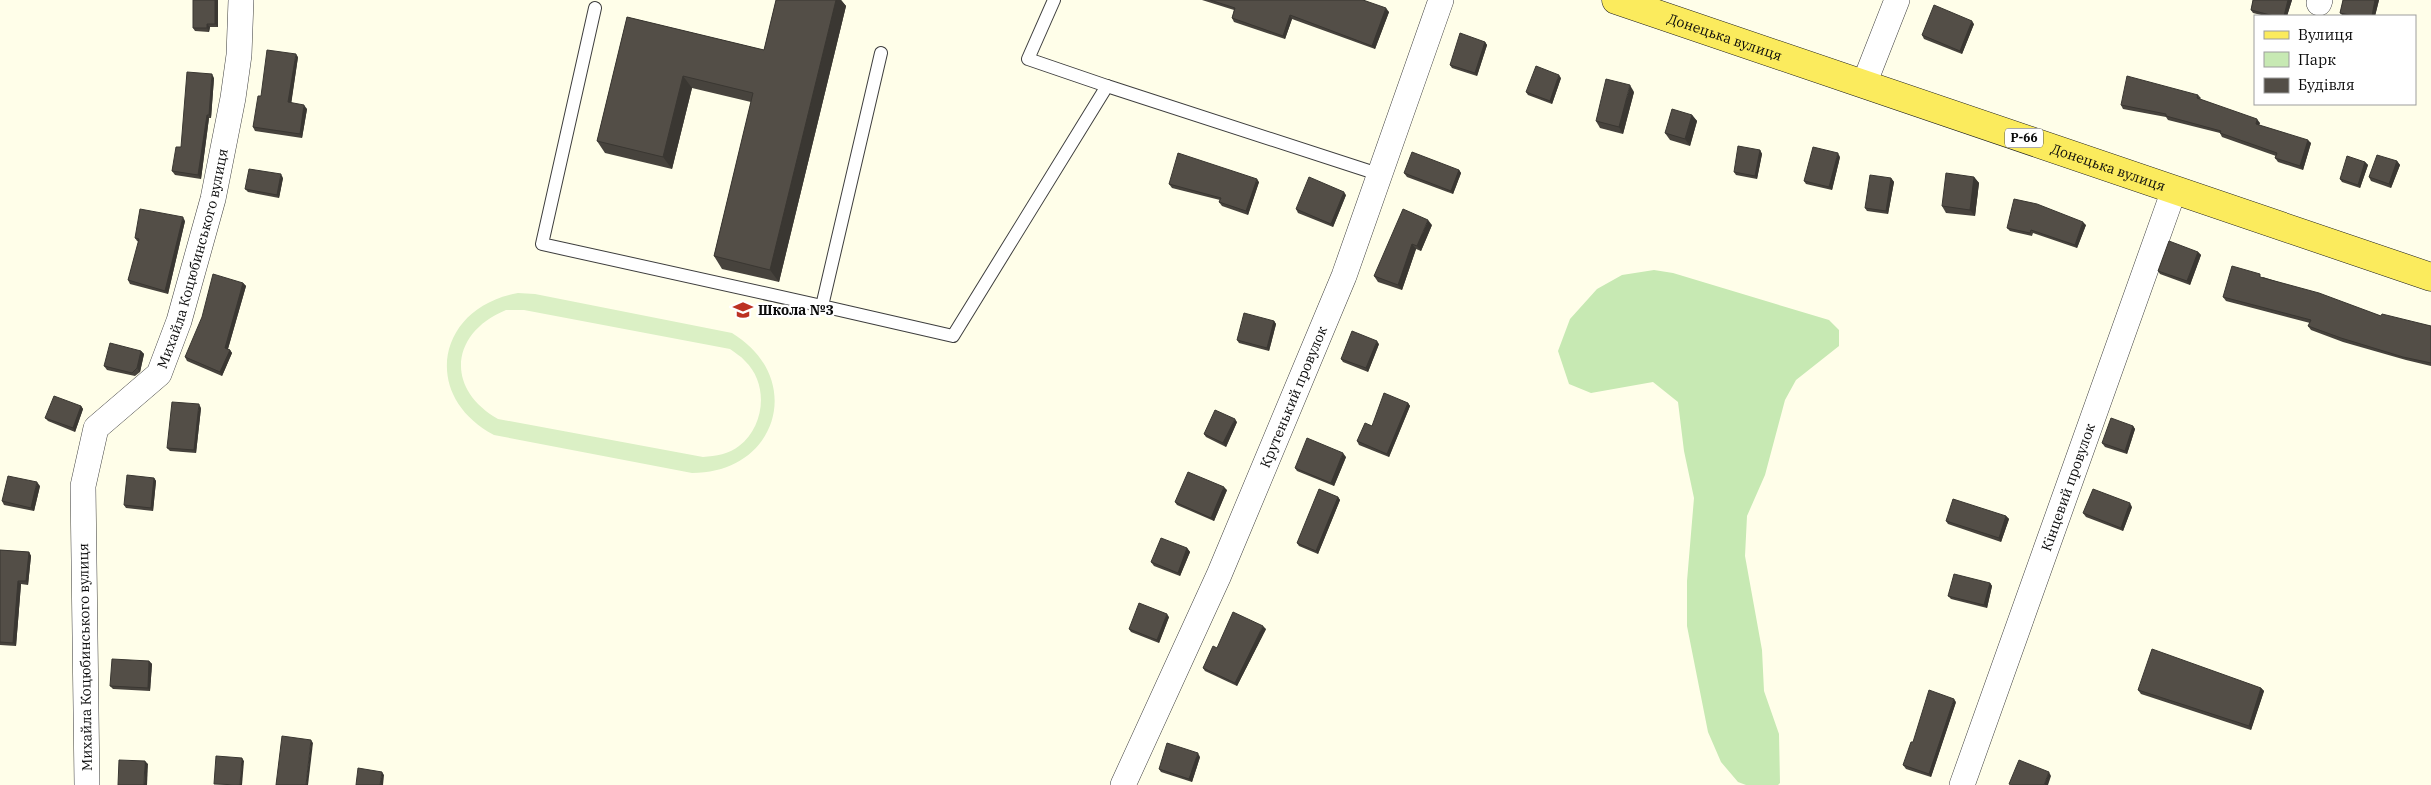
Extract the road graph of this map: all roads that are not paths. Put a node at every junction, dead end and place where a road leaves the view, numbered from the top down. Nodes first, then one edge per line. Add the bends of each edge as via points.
1 (241, 0) edge
2 (1054, 0) edge
3 (1441, 0) edge
4 (1616, 0) edge
5 (1897, 0) edge
6 (595, 8) dead end
7 (881, 53) dead end
8 (1864, 84) junction
9 (1107, 86) junction
10 (1378, 174) junction
11 (2174, 190) junction
12 (2431, 277) edge
13 (822, 306) junction
14 (87, 785) edge
15 (1123, 785) edge
16 (1962, 785) edge

1 - 14 street, Михайла Коцюбинського вулиця via 240,55 231,107 213,199 179,321 159,374 96,428 82,486
2 - 9 lane via 1028,59
3 - 10 street, Крутенький провулок
4 - 8 main road, Донецька вулиця / Р-66
5 - 8 street
6 - 13 lane via 542,244
7 - 13 lane
8 - 11 main road, Донецька вулиця / Р-66
9 - 10 lane
9 - 13 lane via 953,336
10 - 15 street, Крутенький провулок via 1344,276 1219,575
11 - 12 main road, Донецька вулиця / Р-66
11 - 16 street, Кінцевий провулок

